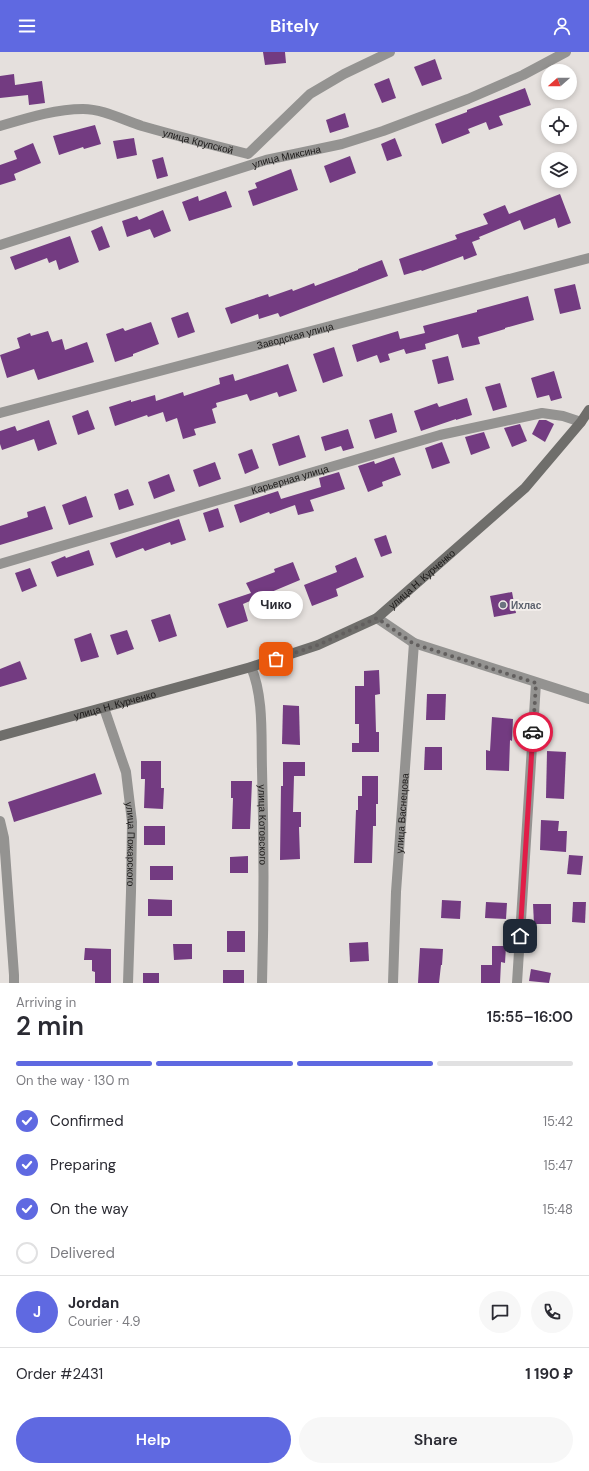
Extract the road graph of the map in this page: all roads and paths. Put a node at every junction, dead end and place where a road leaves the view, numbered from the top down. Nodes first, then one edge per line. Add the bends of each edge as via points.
1 (390, 52) edge
2 (566, 52) edge
3 (0, 126) edge
4 (248, 154) junction
5 (222, 174) junction
6 (0, 245) edge
7 (589, 258) edge
8 (589, 410) edge
9 (0, 413) edge
10 (581, 422) junction
11 (0, 564) edge
12 (377, 618) junction
13 (414, 644) junction
14 (251, 667) junction
15 (536, 683) junction
16 (589, 699) edge
17 (104, 708) junction
18 (0, 736) edge
19 (0, 821) edge
20 (14, 983) edge
21 (128, 983) edge
22 (262, 983) edge
23 (393, 983) edge
24 (517, 983) edge

1 - 4 street via 310,94
2 - 5 street, улица Миксина via 523,75 468,99 383,131 342,144 266,160
3 - 4 street, улица Крупской via 51,113 85,109 167,134
4 - 5 street
5 - 6 street, улица Миксина
7 - 9 street, Заводская улица
8 - 10 main road, улица Н. Курченко
10 - 11 street, Карьерная улица via 542,413 440,435
10 - 12 main road, улица Н. Курченко via 525,488
12 - 13 street
12 - 14 main road, улица Н. Курченко via 318,645
13 - 15 street
13 - 23 street, улица Васнецова via 396,892
14 - 17 main road, улица Н. Курченко
14 - 22 street, улица Котовского via 259,695 264,825
15 - 16 street
15 - 24 street
17 - 18 main road, улица Н. Курченко
17 - 21 street, улица Пожарского via 126,772 132,822
19 - 20 street via 4,838

